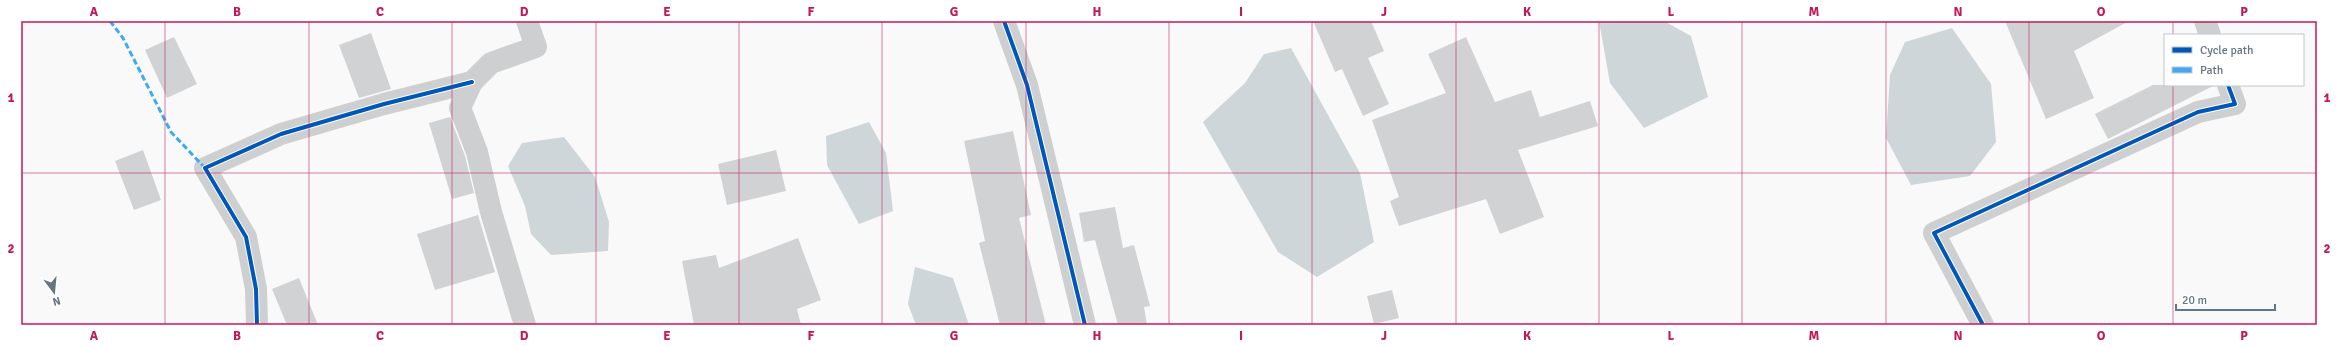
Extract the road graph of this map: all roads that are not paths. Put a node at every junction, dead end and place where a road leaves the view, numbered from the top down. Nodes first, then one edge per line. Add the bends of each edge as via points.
1 (527, 21) edge
2 (1004, 21) edge
3 (2205, 21) edge
4 (2210, 34) edge
5 (472, 82) junction
6 (2228, 86) edge
7 (258, 325) edge
8 (525, 325) edge
9 (1085, 325) edge
10 (1983, 325) edge

1 - 5 street via 536,47 491,63
2 - 9 street via 1027,85
3 - 4 street
5 - 7 street via 281,134 205,168 246,237 256,289
5 - 8 street via 460,108 477,152 491,212
6 - 10 street via 2235,104 2198,112 1934,233

